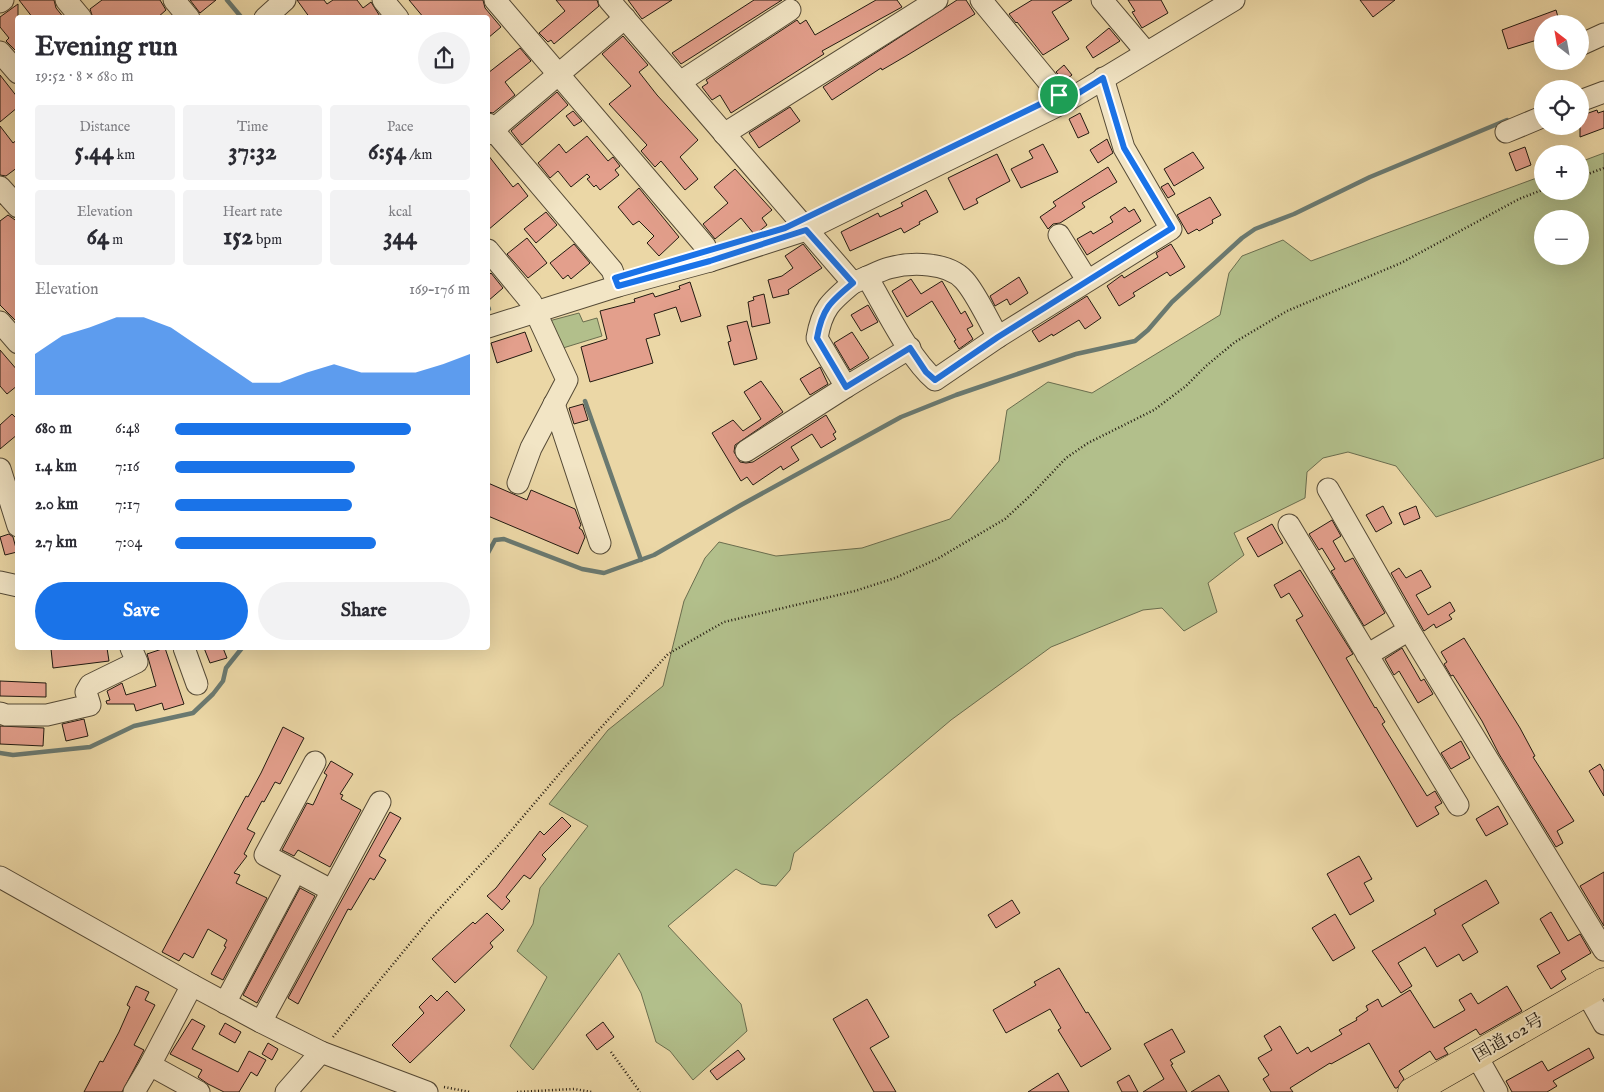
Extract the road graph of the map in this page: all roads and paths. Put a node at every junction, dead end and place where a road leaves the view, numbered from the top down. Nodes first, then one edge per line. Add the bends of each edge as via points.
1 (3, 0) edge
2 (66, 0) edge
3 (174, 0) edge
4 (383, 0) edge
5 (495, 0) edge
6 (937, 0) edge
7 (981, 0) edge
8 (1102, 0) edge
9 (1229, 1) edge
10 (0, 2) edge
11 (616, 6) edge
12 (790, 10) dead end
13 (78, 15) edge
14 (186, 15) edge
15 (396, 15) edge
16 (1604, 34) edge
17 (1589, 41) edge
18 (0, 52) edge
19 (1146, 52) junction
20 (15, 69) edge
21 (559, 75) junction
22 (1103, 78) junction
23 (680, 82) junction
24 (1604, 92) edge
25 (1589, 98) edge
26 (1064, 102) junction
27 (1534, 120) edge
28 (490, 128) edge
29 (490, 130) edge
30 (1506, 132) dead end
31 (724, 134) junction
32 (1604, 168) edge
33 (1589, 174) edge
34 (0, 187) edge
35 (1534, 193) edge
36 (15, 204) edge
37 (806, 230) junction
38 (1059, 235) dead end
39 (490, 252) edge
40 (710, 261) junction
41 (860, 280) junction
42 (1087, 280) junction
43 (618, 286) junction
44 (534, 311) junction
45 (0, 322) edge
46 (490, 325) edge
47 (998, 337) junction
48 (15, 340) edge
49 (910, 348) junction
50 (846, 387) junction
51 (554, 404) junction
52 (746, 451) dead end
53 (5, 470) edge
54 (518, 483) dead end
55 (1328, 489) dead end
56 (15, 513) edge
57 (1289, 526) dead end
58 (600, 543) dead end
59 (0, 582) edge
60 (15, 585) edge
61 (1409, 630) junction
62 (132, 650) edge
63 (185, 650) edge
64 (1367, 655) junction
65 (197, 684) dead end
66 (0, 713) edge
67 (315, 762) dead end
68 (380, 802) dead end
69 (1458, 805) dead end
70 (296, 872) junction
71 (0, 877) edge
72 (331, 890) junction
73 (1604, 950) edge
74 (192, 985) junction
75 (1595, 987) edge
76 (225, 1003) junction
77 (261, 1022) junction
78 (1604, 1024) edge
79 (321, 1052) junction
80 (611, 1052) dead end
81 (1476, 1055) junction
82 (150, 1065) junction
83 (134, 1092) edge
84 (199, 1092) edge
85 (286, 1092) edge
86 (427, 1092) edge
87 (517, 1092) edge
88 (592, 1092) edge
89 (640, 1092) edge
90 (1412, 1092) edge
91 (1497, 1092) edge

1 - 10 street
2 - 13 street
3 - 14 street
4 - 15 street
5 - 21 street
6 - 31 street
7 - 26 street
8 - 19 street
9 - 19 street
11 - 21 street
11 - 23 street
12 - 23 street
16 - 17 street
18 - 20 street
19 - 22 street
21 - 28 street
21 - 40 street via 705,246
22 - 26 street
22 - 42 street via 1124,148 1172,228
23 - 31 street
24 - 25 street
26 - 37 street
27 - 30 street
29 - 43 street via 612,270
31 - 37 street
32 - 33 path
34 - 36 street
35 - 79 path via 1401,263 1287,311 1234,342 1154,410 1088,443 1066,458 1005,519 937,559 896,578 855,591 724,622 668,654 431,918
37 - 40 street
37 - 41 street
38 - 42 street
39 - 44 street via 531,302
40 - 43 street
41 - 47 street via 889,268 914,265 955,272 964,280
41 - 49 street
41 - 50 street via 831,301 822,315 817,338
42 - 47 street
43 - 44 street
44 - 46 street
44 - 51 street via 567,380
45 - 48 street
47 - 49 street via 935,380
49 - 50 street
50 - 52 street
51 - 54 street via 531,448
51 - 58 street
53 - 56 street
55 - 61 street
57 - 64 street
59 - 60 street
61 - 64 street
61 - 73 street
62 - 66 street via 137,662 90,685 86,692 90,705 47,715
63 - 65 street
64 - 69 street
67 - 70 street via 265,855
68 - 72 street
70 - 72 street
70 - 76 street
71 - 74 street
72 - 77 street
74 - 76 street
74 - 82 street
75 - 78 street
75 - 81 highway, 国道102号
76 - 77 street
77 - 79 street
79 - 85 street
79 - 86 street
80 - 89 path
81 - 90 highway, 国道102号
81 - 91 street
82 - 83 street
82 - 84 street
87 - 88 path via 574,1089

